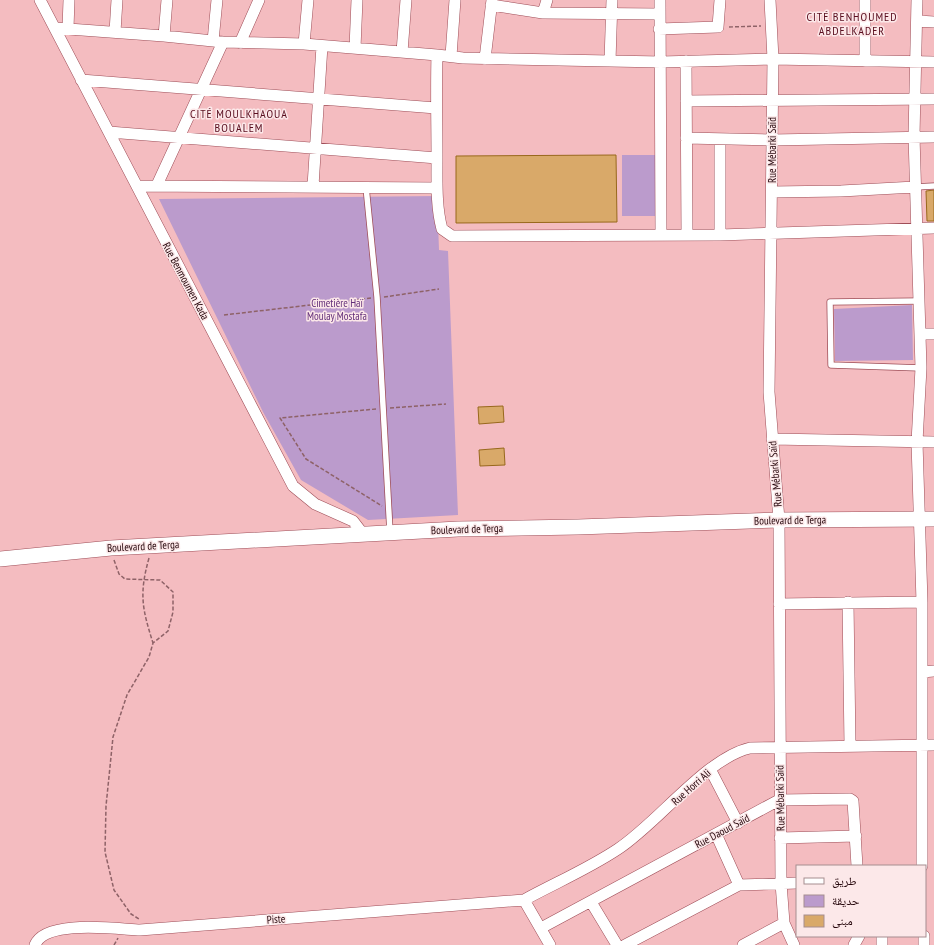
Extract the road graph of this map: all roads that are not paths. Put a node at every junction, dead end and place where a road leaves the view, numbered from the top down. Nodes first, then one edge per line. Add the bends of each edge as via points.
1 (40, 0) edge
2 (69, 0) edge
3 (117, 0) edge
4 (167, 0) edge
5 (217, 0) edge
6 (259, 0) edge
7 (308, 0) edge
8 (356, 0) edge
9 (406, 0) edge
10 (455, 0) edge
11 (547, 0) edge
12 (612, 0) edge
13 (660, 0) edge
14 (720, 0) edge
15 (770, 0) edge
16 (865, 0) edge
17 (917, 0) edge
18 (492, 2) edge
19 (543, 12) junction
20 (612, 14) junction
21 (659, 14) junction
22 (918, 21) junction
23 (934, 22) edge
24 (55, 28) junction
25 (68, 28) junction
26 (660, 29) junction
27 (115, 32) junction
28 (164, 36) junction
29 (218, 41) junction
30 (240, 43) junction
31 (304, 44) junction
32 (322, 46) junction
33 (355, 48) junction
34 (402, 52) junction
35 (437, 55) junction
36 (451, 56) junction
37 (485, 59) junction
38 (773, 59) junction
39 (610, 61) junction
40 (686, 61) junction
41 (865, 61) junction
42 (661, 62) junction
43 (917, 62) junction
44 (934, 62) edge
45 (81, 80) junction
46 (202, 90) junction
47 (916, 98) junction
48 (934, 99) edge
49 (317, 100) junction
50 (773, 100) junction
51 (686, 101) junction
52 (436, 108) junction
53 (109, 132) junction
54 (914, 136) junction
55 (934, 137) edge
56 (686, 138) junction
57 (178, 139) junction
58 (720, 139) junction
59 (772, 140) junction
60 (314, 149) junction
61 (437, 158) junction
62 (157, 185) junction
63 (138, 186) junction
64 (313, 186) junction
65 (934, 186) edge
66 (366, 187) junction
67 (915, 187) junction
68 (437, 188) junction
69 (772, 192) junction
70 (934, 228) edge
71 (916, 229) junction
72 (772, 233) junction
73 (661, 235) junction
74 (687, 235) junction
75 (720, 235) junction
76 (919, 301) junction
77 (920, 334) junction
78 (934, 334) edge
79 (921, 368) junction
80 (772, 439) junction
81 (917, 442) junction
82 (934, 442) edge
83 (927, 519) edge
84 (779, 520) junction
85 (390, 533) junction
86 (363, 534) junction
87 (0, 559) edge
88 (848, 602) junction
89 (922, 602) junction
90 (779, 604) junction
91 (934, 671) edge
92 (922, 672) junction
93 (921, 745) junction
94 (934, 745) edge
95 (850, 746) junction
96 (779, 748) junction
97 (710, 769) junction
98 (780, 800) junction
99 (738, 823) junction
100 (716, 834) junction
101 (856, 836) junction
102 (780, 838) junction
103 (857, 865) edge
104 (922, 865) edge
105 (781, 883) junction
106 (796, 883) edge
107 (740, 885) junction
108 (524, 900) junction
109 (591, 902) junction
110 (784, 923) junction
111 (541, 928) junction
112 (35, 945) edge
113 (550, 945) edge
114 (616, 945) edge
115 (625, 945) edge
116 (743, 945) edge
117 (794, 945) edge

1 - 24 street, Rue Benmoumen Kada
2 - 25 street
3 - 27 street
4 - 28 street
5 - 29 street
6 - 30 street
7 - 31 street
8 - 33 street
9 - 34 street
10 - 36 street
11 - 19 street
12 - 20 street
13 - 21 street
14 - 26 street via 718,27
15 - 38 street, Rue Mébarki Saïd
16 - 41 street
17 - 22 street
18 - 19 street
18 - 37 street
19 - 20 street
20 - 21 street
20 - 39 street
21 - 26 street
22 - 23 street
22 - 43 street
24 - 25 street
24 - 45 street, Rue Benmoumen Kada
25 - 27 street
26 - 42 street
27 - 28 street
28 - 29 street
29 - 30 street
29 - 46 street
30 - 31 street
31 - 32 street
32 - 33 street
32 - 49 street
33 - 34 street
34 - 35 street
35 - 36 street
35 - 52 street
36 - 37 street
37 - 39 street
38 - 40 street
38 - 41 street
38 - 50 street, Rue Mébarki Saïd
39 - 42 street
40 - 42 street
40 - 51 street
41 - 43 street
42 - 73 street
43 - 44 street
43 - 47 street
45 - 46 street
45 - 53 street, Rue Benmoumen Kada
46 - 49 street
46 - 57 street
47 - 48 street
47 - 50 street
47 - 54 street
49 - 52 street
49 - 60 street
50 - 51 street
50 - 59 street, Rue Mébarki Saïd
51 - 56 street
52 - 61 street
53 - 57 street
53 - 63 street, Rue Benmoumen Kada
54 - 55 street
54 - 59 street
54 - 67 street
56 - 58 street
56 - 74 street
57 - 60 street
57 - 62 street
58 - 59 street
58 - 75 street
59 - 69 street, Rue Mébarki Saïd
60 - 61 street
60 - 64 street
61 - 68 street
62 - 63 street
62 - 64 street
63 - 86 street, Rue Benmoumen Kada via 293,486 315,504 353,521
64 - 66 street
65 - 67 lane
66 - 68 street
66 - 85 lane via 377,298
67 - 69 street
67 - 71 street
68 - 73 street via 442,229 452,236
69 - 72 street, Rue Mébarki Saïd
70 - 71 street
71 - 72 street
71 - 76 street
72 - 75 street
72 - 80 street, Rue Mébarki Saïd via 769,392
73 - 74 street
74 - 75 street
76 - 77 street
76 - 79 lane via 830,302 831,365
77 - 78 street
77 - 79 street
79 - 81 street
80 - 81 street
80 - 84 street, Rue Mébarki Saïd
81 - 82 street
81 - 83 street
83 - 84 main road, Boulevard de Terga
83 - 89 street
84 - 85 main road, Boulevard de Terga
84 - 90 street, Rue Mébarki Saïd
85 - 86 main road, Boulevard de Terga
86 - 87 main road, Boulevard de Terga via 111,548
88 - 89 street
88 - 90 street
88 - 95 street
89 - 92 street
90 - 96 street, Rue Mébarki Saïd
91 - 92 street
92 - 93 street
93 - 94 street, Rue Horri Ali
93 - 95 street, Rue Horri Ali
93 - 104 street
95 - 96 street, Rue Horri Ali
96 - 97 street, Rue Horri Ali via 742,750
96 - 98 street, Rue Mébarki Saïd
97 - 99 street
97 - 108 street, Rue Horri Ali via 635,837 618,849
98 - 99 street, Rue Daoud Saïd
98 - 101 street, Rue Daoud Saïd via 852,799
98 - 102 street, Rue Mébarki Saïd
99 - 100 street, Rue Daoud Saïd
100 - 107 street
100 - 109 street, Rue Daoud Saïd
101 - 102 street
101 - 103 street, Rue Daoud Saïd
102 - 105 street, Rue Mébarki Saïd
105 - 106 street
105 - 107 street
105 - 110 street, Rue Mébarki Saïd
107 - 115 street
108 - 111 street
108 - 112 street, Piste via 154,929 56,930 46,933
109 - 111 street, Rue Daoud Saïd
109 - 114 street
110 - 116 street
110 - 117 street, Rue Mébarki Saïd
111 - 113 street

